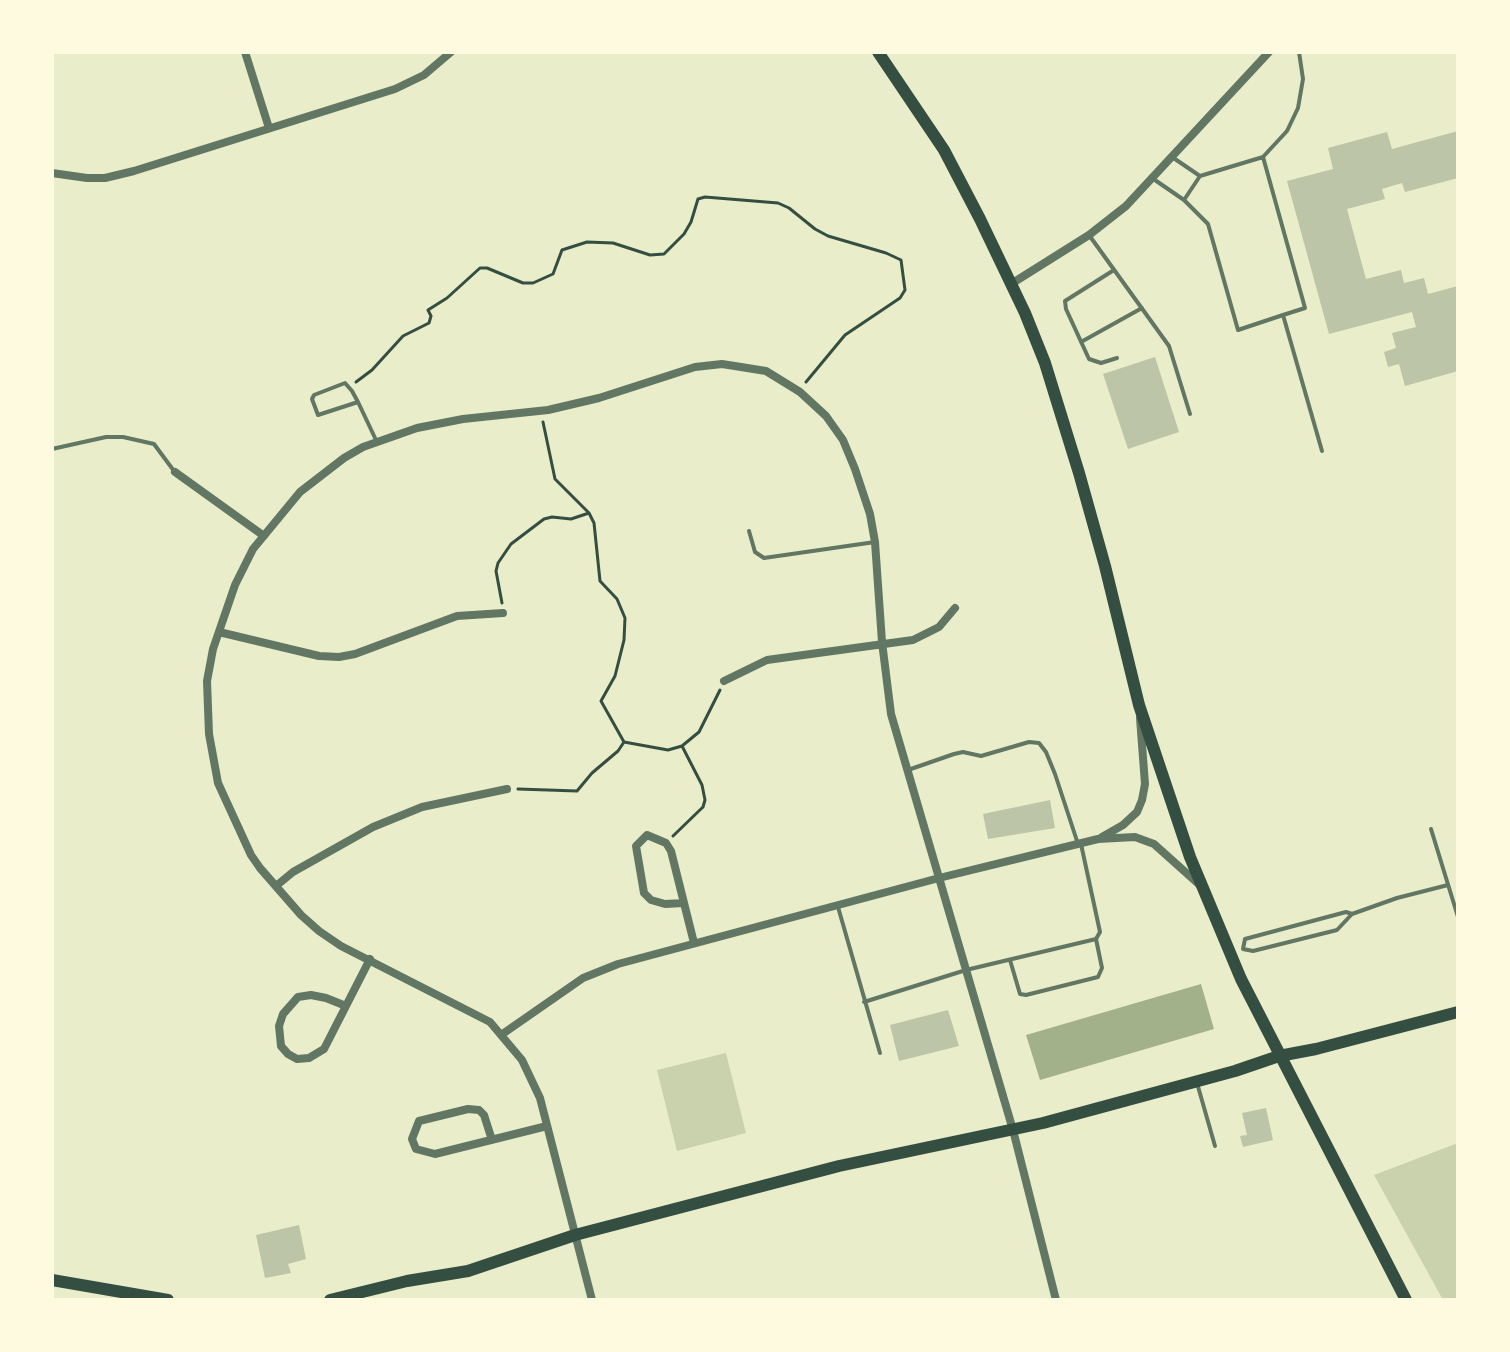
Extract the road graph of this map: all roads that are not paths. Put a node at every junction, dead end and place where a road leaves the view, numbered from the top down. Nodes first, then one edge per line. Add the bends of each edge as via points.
1 (245, 52) edge
2 (451, 52) edge
3 (878, 52) edge
4 (1269, 52) edge
5 (1299, 52) edge
6 (269, 128) junction
7 (1172, 157) junction
8 (1262, 158) junction
9 (52, 173) edge
10 (1200, 176) junction
11 (1152, 178) junction
12 (1184, 200) junction
13 (1089, 235) junction
14 (1114, 270) junction
15 (1011, 284) junction
16 (1142, 308) junction
17 (1283, 315) junction
18 (1081, 342) junction
19 (1117, 358) dead end
20 (358, 402) junction
21 (1190, 414) dead end
22 (377, 442) junction
23 (52, 449) edge
24 (1322, 451) dead end
25 (175, 472) joint
26 (749, 531) dead end
27 (264, 536) junction
28 (875, 542) junction
29 (955, 608) dead end
30 (503, 613) road end
31 (219, 632) junction
32 (882, 642) junction
33 (724, 681) road end
34 (1139, 705) junction
35 (908, 770) junction
36 (507, 789) road end
37 (1431, 829) dead end
38 (1098, 839) junction
39 (1079, 844) junction
40 (939, 878) junction
41 (1448, 885) junction
42 (276, 886) junction
43 (1202, 888) junction
44 (684, 903) junction
45 (838, 905) junction
46 (1352, 914) junction
47 (1458, 917) edge
48 (1096, 939) junction
49 (694, 943) junction
50 (1243, 949) junction
51 (1230, 955) junction
52 (370, 959) junction
53 (1010, 960) junction
54 (966, 970) junction
55 (864, 1002) junction
56 (346, 1006) junction
57 (1458, 1012) edge
58 (501, 1035) junction
59 (880, 1053) dead end
60 (1279, 1056) junction
61 (1197, 1081) junction
62 (547, 1126) junction
63 (1013, 1130) junction
64 (492, 1140) junction
65 (1215, 1146) dead end
66 (575, 1235) junction
67 (52, 1280) edge
68 (168, 1300) edge
69 (330, 1300) edge
70 (592, 1300) edge
71 (1056, 1300) edge
72 (1406, 1300) edge

1 - 6 street
2 - 6 street via 424,75 395,89
3 - 15 main road via 944,150
4 - 7 street
5 - 8 lane via 1303,79 1298,108 1287,131
6 - 9 street via 105,178
7 - 10 lane
7 - 11 street
8 - 10 lane
8 - 17 lane via 1305,308
10 - 12 lane
11 - 12 lane
11 - 13 street
12 - 17 lane via 1208,224 1238,330
13 - 14 lane
13 - 15 street
14 - 16 lane
14 - 18 lane via 1065,301
15 - 34 main road via 1045,363 1079,473
16 - 18 lane
16 - 21 lane via 1169,346
17 - 24 lane
18 - 19 lane via 1091,362
20 - 20 lane via 345,383 314,395 312,404 318,415 324,415
20 - 22 lane
22 - 27 street via 344,458 300,492
22 - 28 street via 417,428 599,398 695,367 722,364 766,371 800,392 843,440
23 - 25 lane via 123,437 154,444
25 - 27 street
26 - 28 lane via 755,552 764,558
27 - 31 street via 235,585
28 - 32 street
29 - 32 street via 926,636
30 - 31 street via 457,616 339,657
31 - 42 street via 207,681 218,783 251,855
32 - 33 street via 767,660
32 - 35 street via 891,714
34 - 38 street via 1142,800 1123,825
34 - 43 main road
35 - 39 lane via 963,752 981,756 1039,743
35 - 40 street
36 - 42 street via 422,807 373,827
37 - 41 lane
38 - 39 street
38 - 43 street via 1135,837 1154,844
39 - 40 street
39 - 48 lane via 1100,932
40 - 45 street
40 - 54 street
41 - 46 lane
41 - 47 lane
42 - 52 street via 319,931
43 - 51 main road
44 - 44 street via 666,843 647,835 636,846 644,893 665,904
44 - 49 street
45 - 49 street
45 - 55 lane
46 - 50 lane via 1337,930
46 - 50 lane via 1245,939
48 - 53 lane
48 - 53 lane via 1102,968 1098,977 1026,995 1020,994
49 - 58 street via 583,978
50 - 51 lane
51 - 60 main road
52 - 56 street
52 - 58 street via 490,1022
53 - 54 lane
54 - 55 lane
54 - 63 street
55 - 59 lane
56 - 56 street via 311,995 298,997 283,1014 281,1046 297,1059 324,1049
57 - 60 main road
58 - 62 street via 522,1060
60 - 61 main road
60 - 72 main road
61 - 63 main road
61 - 65 lane
62 - 64 street
62 - 66 street
63 - 66 main road via 839,1166
63 - 71 street
64 - 64 street via 484,1115 468,1109 419,1121 412,1139 416,1149 435,1154
66 - 69 main road via 468,1271
66 - 70 street
67 - 68 main road

